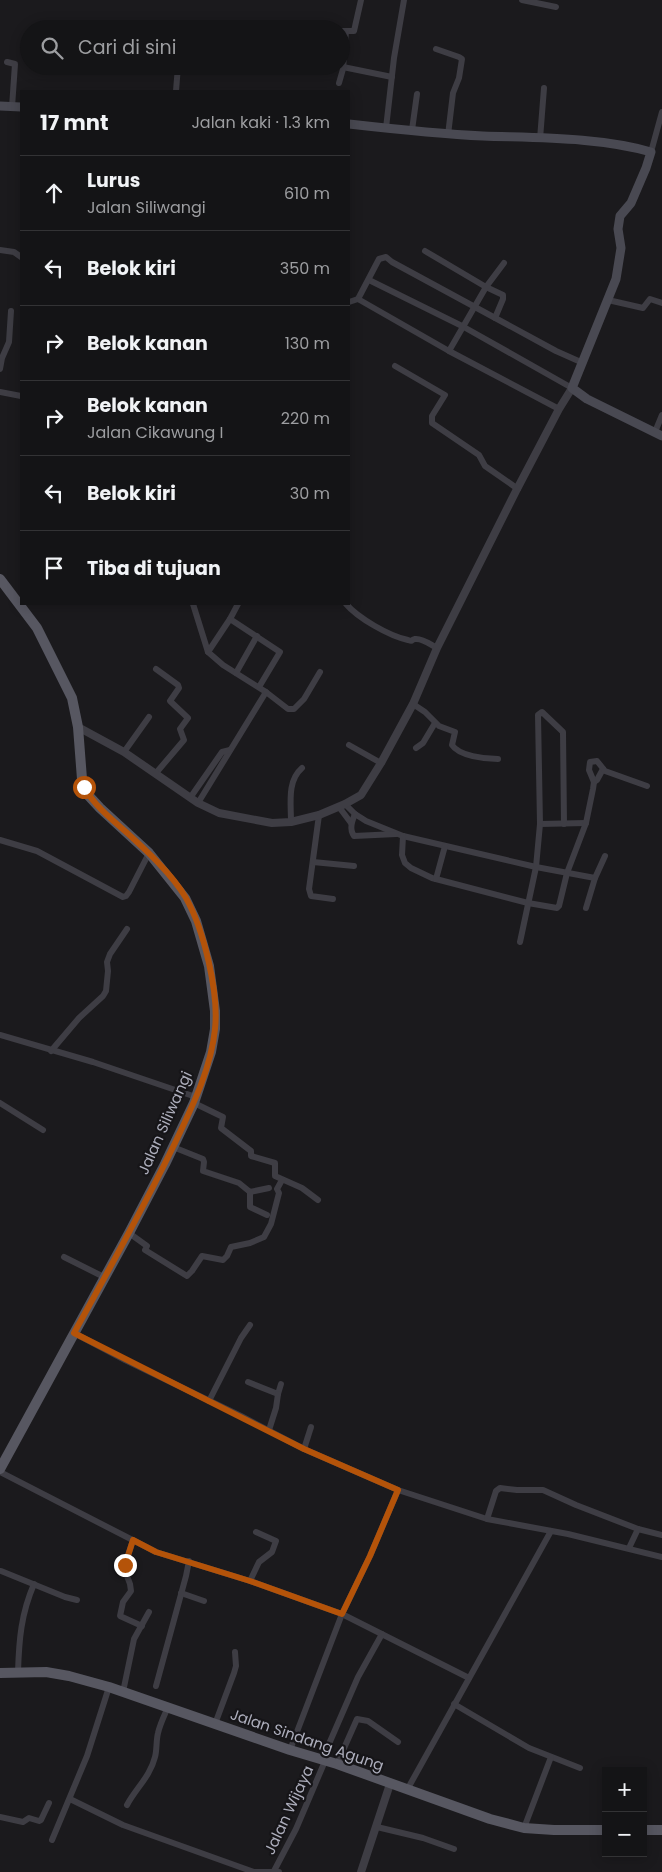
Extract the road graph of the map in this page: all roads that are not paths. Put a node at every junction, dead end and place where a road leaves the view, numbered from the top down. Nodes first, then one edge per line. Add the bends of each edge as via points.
1 (361, 0) edge
2 (404, 0) edge
3 (522, 0) edge
4 (556, 8) dead end
5 (350, 31) edge
6 (436, 49) dead end
7 (7, 62) dead end
8 (350, 68) edge
9 (177, 75) edge
10 (341, 75) edge
11 (392, 77) junction
12 (339, 83) dead end
13 (544, 88) dead end
14 (176, 90) edge
15 (417, 94) dead end
16 (0, 106) edge
17 (17, 107) edge
18 (662, 112) edge
19 (350, 124) edge
20 (386, 128) junction
21 (412, 130) junction
22 (448, 135) junction
23 (658, 135) edge
24 (540, 139) junction
25 (650, 152) junction
26 (0, 250) edge
27 (425, 251) dead end
28 (20, 256) edge
29 (504, 263) dead end
30 (369, 280) junction
31 (486, 287) junction
32 (358, 299) junction
33 (608, 300) junction
34 (350, 302) edge
35 (662, 303) edge
36 (474, 307) junction
37 (11, 311) dead end
38 (495, 318) junction
39 (462, 326) junction
40 (449, 351) junction
41 (583, 363) junction
42 (395, 366) dead end
43 (0, 369) edge
44 (572, 388) junction
45 (0, 392) edge
46 (20, 396) edge
47 (559, 409) junction
48 (662, 415) edge
49 (658, 434) edge
50 (518, 488) junction
51 (0, 579) edge
52 (193, 605) edge
53 (237, 605) edge
54 (347, 605) edge
55 (230, 619) junction
56 (257, 636) junction
57 (438, 648) junction
58 (208, 652) junction
59 (156, 669) dead end
60 (236, 672) junction
61 (320, 672) dead end
62 (259, 687) junction
63 (266, 692) junction
64 (413, 704) junction
65 (149, 717) dead end
66 (435, 723) junction
67 (78, 727) junction
68 (348, 745) dead end
69 (416, 748) dead end
70 (230, 750) junction
71 (124, 752) junction
72 (498, 759) dead end
73 (382, 763) junction
74 (302, 768) dead end
75 (603, 769) junction
76 (156, 773) junction
77 (594, 782) junction
78 (647, 786) dead end
79 (190, 798) junction
80 (198, 803) junction
81 (342, 805) junction
82 (319, 814) junction
83 (355, 814) junction
84 (291, 822) junction
85 (352, 823) junction
86 (586, 823) junction
87 (540, 824) junction
88 (564, 824) junction
89 (400, 835) junction
90 (0, 840) edge
91 (444, 846) junction
92 (149, 853) junction
93 (605, 856) dead end
94 (313, 862) junction
95 (354, 866) dead end
96 (536, 867) junction
97 (568, 872) junction
98 (595, 878) junction
99 (436, 879) junction
100 (333, 900) dead end
101 (528, 902) junction
102 (586, 908) dead end
103 (127, 930) dead end
104 (520, 942) dead end
105 (0, 1035) edge
106 (51, 1051) junction
107 (195, 1100) junction
108 (0, 1103) edge
109 (43, 1130) dead end
110 (173, 1146) junction
111 (282, 1180) junction
112 (269, 1188) dead end
113 (250, 1192) junction
114 (318, 1200) dead end
115 (267, 1215) dead end
116 (129, 1233) junction
117 (64, 1257) dead end
118 (104, 1277) junction
119 (250, 1325) dead end
120 (74, 1333) junction
121 (248, 1382) dead end
122 (281, 1384) dead end
123 (278, 1394) junction
124 (209, 1401) junction
125 (311, 1427) dead end
126 (269, 1430) junction
127 (304, 1449) junction
128 (0, 1471) edge
129 (398, 1490) junction
130 (487, 1519) junction
131 (638, 1529) junction
132 (551, 1531) junction
133 (256, 1532) dead end
134 (662, 1535) edge
135 (133, 1540) junction
136 (629, 1548) junction
137 (662, 1558) edge
138 (189, 1561) junction
139 (1, 1571) dead end
140 (250, 1581) junction
141 (34, 1584) junction
142 (181, 1593) junction
143 (77, 1600) dead end
144 (204, 1601) dead end
145 (149, 1612) dead end
146 (342, 1614) junction
147 (142, 1626) junction
148 (382, 1634) junction
149 (235, 1652) dead end
150 (18, 1672) junction
151 (0, 1673) edge
152 (469, 1678) junction
153 (156, 1686) dead end
154 (110, 1687) junction
155 (123, 1692) junction
156 (454, 1704) junction
157 (168, 1707) junction
158 (215, 1724) junction
159 (398, 1742) dead end
160 (290, 1750) junction
161 (551, 1757) junction
162 (324, 1760) junction
163 (337, 1764) junction
164 (580, 1768) dead end
165 (390, 1784) junction
166 (407, 1790) junction
167 (70, 1799) junction
168 (49, 1803) dead end
169 (127, 1805) dead end
170 (0, 1816) edge
171 (376, 1827) junction
172 (524, 1828) junction
173 (602, 1830) edge
174 (647, 1830) edge
175 (662, 1830) edge
176 (52, 1840) dead end
177 (454, 1849) dead end
178 (277, 1871) edge
179 (361, 1872) edge

1 - 5 street via 354,31
2 - 11 street
3 - 4 street
6 - 22 street via 462,60 452,93
7 - 17 street via 15,64
8 - 11 street
9 - 14 street
10 - 12 street
11 - 20 street
13 - 24 street
15 - 21 street
16 - 17 main road
18 - 23 street
19 - 20 main road
20 - 21 main road
21 - 22 main road
22 - 24 main road
23 - 25 street
24 - 25 main road via 611,144
25 - 33 main road via 631,203 620,216 620,259
26 - 28 street
27 - 31 street
29 - 31 street
30 - 32 street
30 - 36 street via 379,259 386,257
30 - 39 street
31 - 36 street
31 - 38 street via 504,296
32 - 34 street
32 - 40 street
33 - 35 street via 643,308 650,299
33 - 41 main road
36 - 38 street
36 - 39 street
37 - 43 street via 9,342
38 - 41 street
39 - 40 street
39 - 44 street
40 - 47 street
41 - 44 main road
42 - 50 street via 445,395 432,416 432,423 479,455 485,466
44 - 47 street
44 - 49 main road via 587,399
45 - 46 street
47 - 50 street
48 - 49 street
50 - 57 street
51 - 67 main road, Jalan Siliwangi via 41,634 72,698
52 - 58 street
53 - 55 street
54 - 57 street via 388,632 408,640 423,640
55 - 56 street
55 - 58 street
56 - 60 street
56 - 62 street via 280,652
57 - 64 street
58 - 60 street
59 - 76 street via 178,685 170,701 188,718 180,729 184,740
60 - 62 street
61 - 63 street via 294,709 288,709
62 - 63 street
63 - 70 street
64 - 66 street
64 - 73 street
65 - 71 street
66 - 69 street via 423,743
66 - 72 street via 455,732 452,745 455,750 482,759
67 - 71 street
67 - 92 main road, Jalan Siliwangi via 82,779 88,795
68 - 73 street
70 - 79 street via 222,752
70 - 80 street
71 - 76 street
73 - 81 street via 361,795
74 - 84 street via 292,782
75 - 77 street
75 - 77 street via 597,761 590,762 589,770
75 - 78 street
76 - 79 street
77 - 86 street
79 - 80 street
80 - 84 street via 219,813 241,818 272,823
81 - 82 street
81 - 83 street
81 - 85 street
82 - 84 street
82 - 94 street
83 - 85 street
83 - 89 street
85 - 89 street via 352,835 356,837
86 - 88 street
86 - 97 street
87 - 88 street
87 - 88 street via 538,715 542,712 563,732
87 - 96 street
89 - 91 street
89 - 99 street via 405,862
90 - 92 street via 37,852 123,897 129,892
91 - 96 street
91 - 99 street
92 - 107 main road, Jalan Siliwangi via 186,898 196,921 213,986 215,1029
93 - 98 street
94 - 95 street
94 - 100 street via 310,894
96 - 97 street
96 - 101 street
97 - 98 street
97 - 101 street via 559,907
98 - 102 street
99 - 101 street
101 - 104 street
103 - 106 street via 107,962 103,996
105 - 106 street
106 - 107 street via 93,1062
107 - 110 main road, Jalan Siliwangi
107 - 111 street via 223,1117 221,1128 251,1151 251,1156 276,1163 275,1175
108 - 109 street
110 - 113 street via 203,1159 202,1171 239,1183
110 - 116 main road, Jalan Siliwangi
111 - 114 street via 302,1188
111 - 116 street via 277,1188 271,1224 264,1237 231,1246 224,1259 202,1256 187,1276 146,1250 147,1246
112 - 113 street
113 - 115 street via 250,1207
116 - 118 main road, Jalan Siliwangi
117 - 118 street
118 - 120 main road, Jalan Siliwangi
119 - 124 street
120 - 124 street
120 - 128 main road, Jalan Siliwangi
121 - 123 street
122 - 123 street
123 - 126 street
124 - 126 street
125 - 127 street
126 - 127 street
127 - 129 street
128 - 135 street
129 - 130 street
129 - 146 street
130 - 131 street via 496,1491 500,1488 539,1489
130 - 132 street
131 - 134 street
131 - 136 street
132 - 136 street
132 - 152 street
133 - 140 street via 276,1541 272,1552 259,1562
135 - 138 street via 156,1552
135 - 147 street via 124,1568 130,1591 120,1616
136 - 137 street
138 - 140 street
138 - 142 street
139 - 141 street
140 - 146 street
141 - 143 street
141 - 150 street via 18,1641
142 - 144 street
142 - 153 street
145 - 147 street
146 - 148 street
146 - 160 street
147 - 155 street via 134,1639
148 - 152 street
148 - 162 street, Jalan Wijaya via 358,1677
149 - 158 street via 236,1666
150 - 151 main road, Jalan Sindang Agung
150 - 154 main road, Jalan Sindang Agung via 46,1672
152 - 156 street
154 - 155 main road, Jalan Sindang Agung
154 - 167 street
155 - 157 main road, Jalan Sindang Agung
156 - 161 street via 529,1748
156 - 166 street
157 - 158 main road, Jalan Sindang Agung
157 - 169 street via 151,1767 142,1786
158 - 160 main road, Jalan Sindang Agung
159 - 163 street via 368,1721 357,1719
160 - 162 main road, Jalan Sindang Agung
161 - 164 street
161 - 172 street
162 - 163 main road, Jalan Sindang Agung
162 - 178 street, Jalan Wijaya
163 - 165 main road, Jalan Sindang Agung
165 - 166 main road, Jalan Sindang Agung
165 - 171 street
166 - 172 main road, Jalan Sindang Agung
167 - 176 street
167 - 178 street via 123,1825 254,1872
168 - 170 street via 39,1822
171 - 177 street
171 - 179 street
172 - 173 main road, Jalan Sindang Agung
174 - 175 main road

